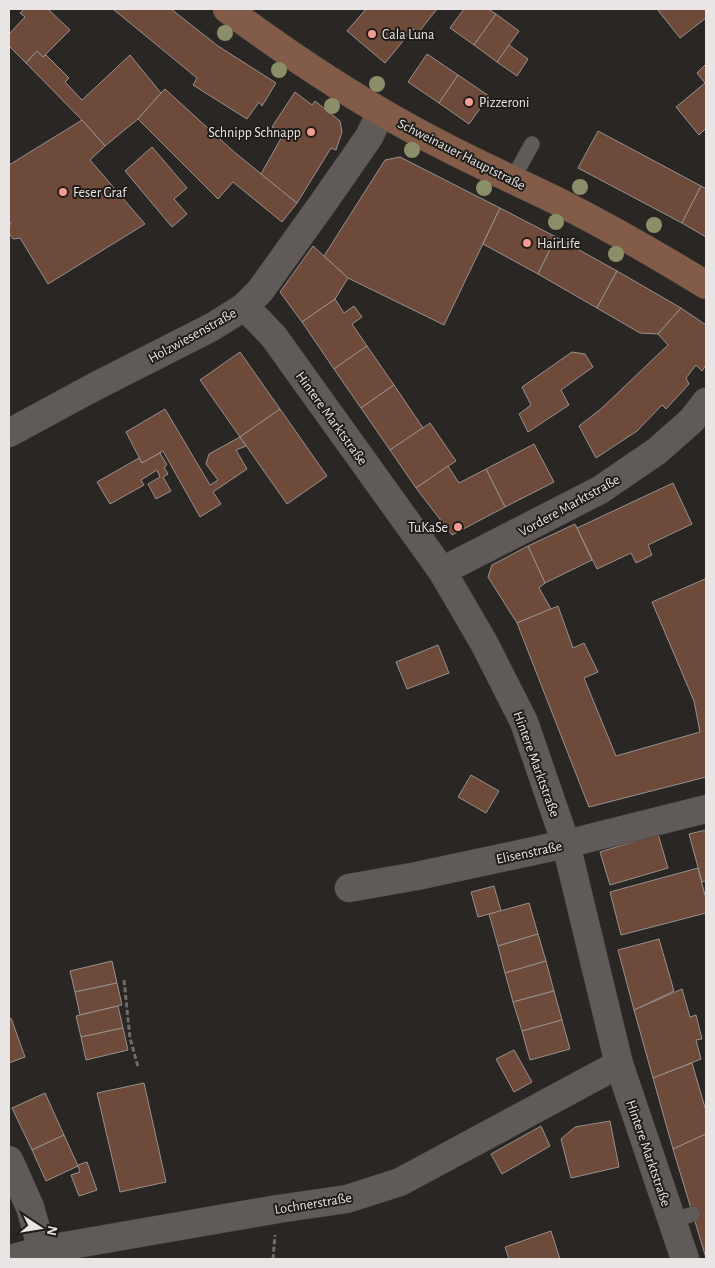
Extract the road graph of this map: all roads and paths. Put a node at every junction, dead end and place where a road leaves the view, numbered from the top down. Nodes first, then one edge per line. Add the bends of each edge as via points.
1 (227, 9) edge
2 (381, 112) junction
3 (532, 144) dead end
4 (512, 180) junction
5 (706, 285) edge
6 (244, 307) junction
7 (706, 402) edge
8 (9, 433) edge
9 (442, 571) junction
10 (706, 809) edge
11 (566, 844) junction
12 (350, 888) dead end
13 (124, 980) dead end
14 (618, 1064) junction
15 (138, 1067) dead end
16 (9, 1160) edge
17 (42, 1250) junction
18 (15, 1259) edge
19 (685, 1259) edge

1 - 2 main road, Schweinauer Hauptstraße via 317,73
2 - 4 main road, Schweinauer Hauptstraße
2 - 6 street, Holzwiesenstraße via 369,137 318,211 260,291
3 - 4 lane
4 - 5 main road, Schweinauer Hauptstraße via 615,232
6 - 8 street, Holzwiesenstraße via 212,327
6 - 9 street, Hintere Marktstraße via 274,337
7 - 9 street, Vordere Marktstraße via 692,420 657,451 600,490
9 - 11 street, Hintere Marktstraße via 484,643 524,722
10 - 11 street, Elisenstraße
11 - 12 street, Elisenstraße
11 - 14 street, Hintere Marktstraße
13 - 15 path via 130,1038
14 - 17 street, Lochnerstraße via 400,1182 347,1200
14 - 19 street, Hintere Marktstraße via 682,1218
16 - 17 street via 30,1207
17 - 18 street, Lochnerstraße

